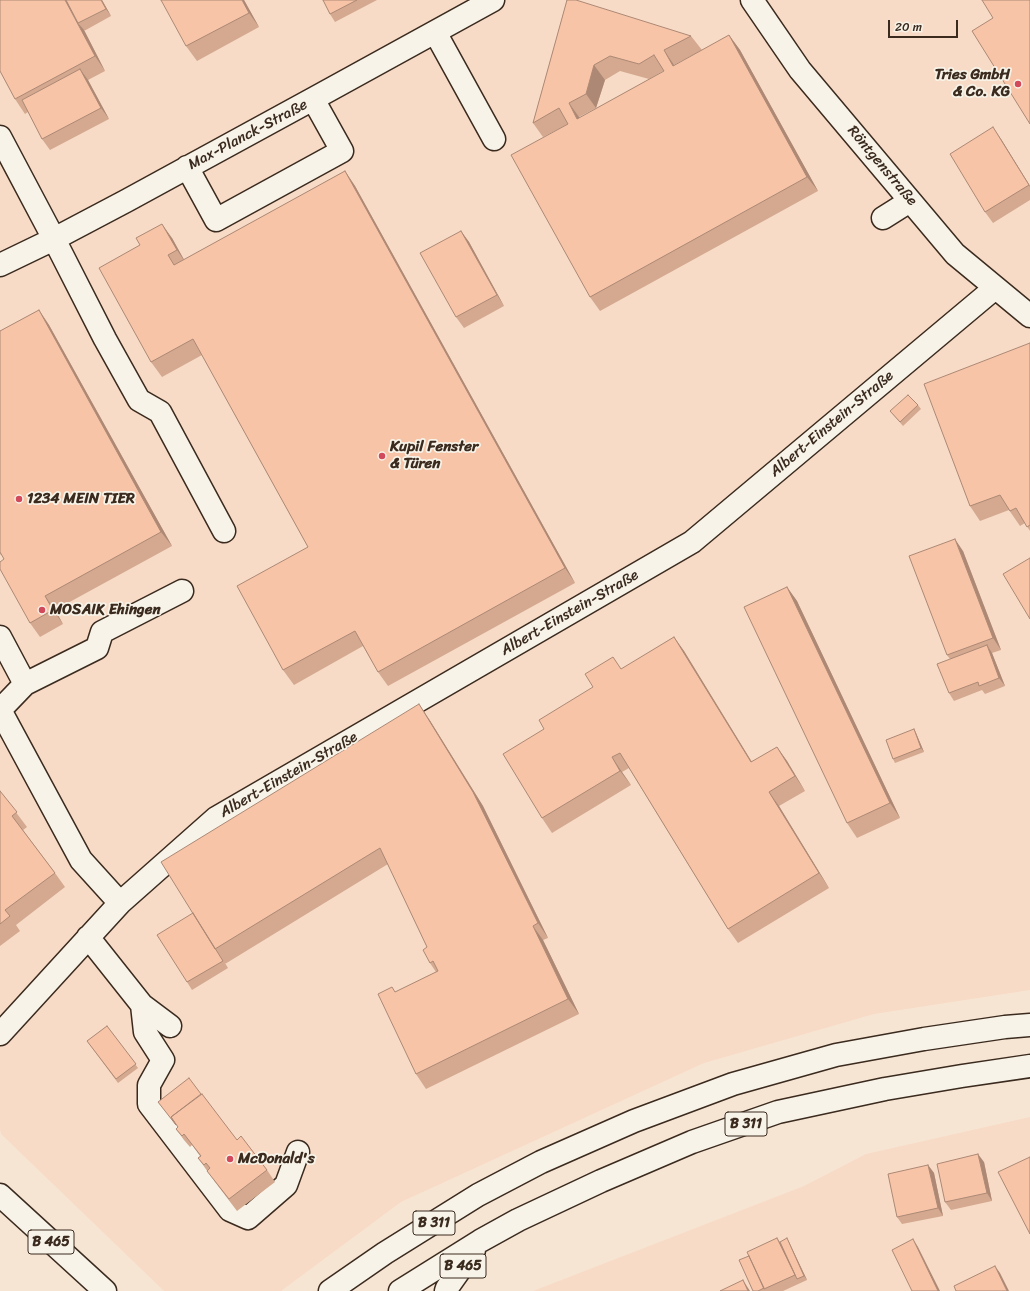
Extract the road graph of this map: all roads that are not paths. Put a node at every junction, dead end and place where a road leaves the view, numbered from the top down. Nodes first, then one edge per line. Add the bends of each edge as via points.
1 (493, 0) edge
2 (752, 0) edge
3 (435, 32) junction
4 (314, 99) junction
5 (0, 137) edge
6 (494, 139) dead end
7 (187, 167) junction
8 (910, 201) junction
9 (883, 218) dead end
10 (54, 239) junction
11 (0, 265) edge
12 (995, 288) junction
13 (1030, 316) edge
14 (224, 531) dead end
15 (182, 591) dead end
16 (0, 637) edge
17 (25, 684) junction
18 (0, 710) edge
19 (120, 903) junction
20 (88, 936) junction
21 (142, 1005) junction
22 (1030, 1025) edge
23 (170, 1026) dead end
24 (0, 1034) edge
25 (1030, 1066) edge
26 (298, 1152) dead end
27 (0, 1195) edge
28 (480, 1241) junction
29 (105, 1291) edge
30 (330, 1291) edge
31 (400, 1291) edge
32 (446, 1291) edge

1 - 3 street, Max-Planck-Straße
2 - 8 street, Röntgenstraße via 800,70
3 - 4 street, Max-Planck-Straße
3 - 6 street
4 - 7 street, Max-Planck-Straße
4 - 7 street via 342,151 216,220
5 - 10 street
7 - 10 street, Max-Planck-Straße
8 - 9 street
8 - 12 street, Röntgenstraße via 955,254
10 - 11 street, Max-Planck-Straße
10 - 14 street via 139,400 160,412
12 - 13 street, Röntgenstraße
12 - 19 street, Albert-Einstein-Straße via 692,542 216,818
15 - 17 street via 102,632 97,648
16 - 17 street
17 - 18 street
18 - 19 street via 81,860
19 - 20 street, Albert-Einstein-Straße
20 - 21 street
20 - 24 street, Albert-Einstein-Straße
21 - 23 street
21 - 26 street via 145,1032 163,1060 148,1085 148,1104 230,1210 248,1218 286,1185
22 - 30 street, B 311 via 924,1039 836,1055 733,1084 634,1121 541,1162 478,1195 385,1252
25 - 28 street, B 311 via 885,1089 778,1112 692,1142 600,1181
27 - 29 street, B 465
28 - 31 street, B 311
28 - 32 street, B 465

